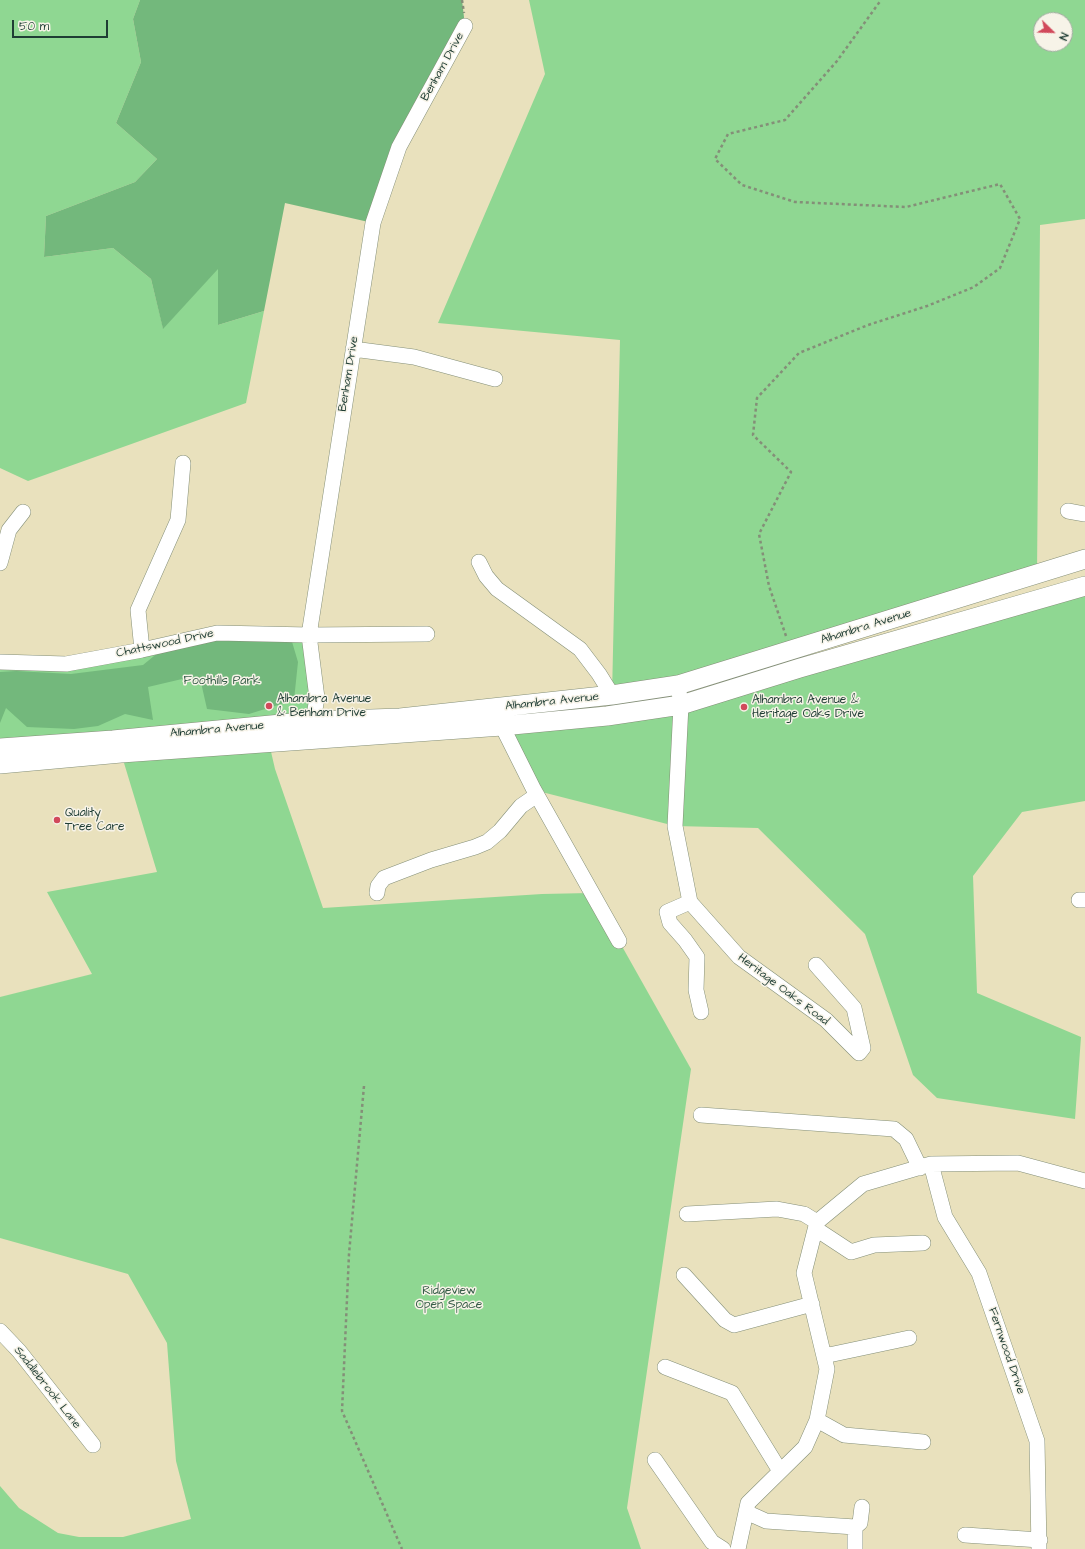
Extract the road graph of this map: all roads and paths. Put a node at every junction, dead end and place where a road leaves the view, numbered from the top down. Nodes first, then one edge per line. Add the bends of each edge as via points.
1 (881, 0) edge
2 (465, 26) dead end
3 (353, 349) junction
4 (495, 380) dead end
5 (183, 463) dead end
6 (1068, 511) dead end
7 (23, 512) dead end
8 (1085, 514) edge
9 (1085, 559) edge
10 (479, 562) dead end
11 (0, 563) edge
12 (1085, 586) edge
13 (427, 634) dead end
14 (309, 635) junction
15 (142, 650) junction
16 (790, 650) junction
17 (0, 662) edge
18 (678, 685) junction
19 (612, 695) junction
20 (681, 705) junction
21 (313, 721) junction
22 (502, 726) junction
23 (318, 740) junction
24 (0, 748) edge
25 (0, 764) edge
26 (537, 795) junction
27 (377, 893) dead end
28 (690, 902) junction
29 (619, 941) dead end
30 (816, 965) dead end
31 (701, 1012) dead end
32 (364, 1086) dead end
33 (701, 1115) dead end
34 (925, 1166) junction
35 (1085, 1181) edge
36 (687, 1214) dead end
37 (817, 1226) junction
38 (923, 1243) dead end
39 (684, 1275) dead end
40 (812, 1304) junction
41 (0, 1331) edge
42 (909, 1338) dead end
43 (824, 1356) junction
44 (665, 1367) dead end
45 (817, 1420) junction
46 (923, 1442) dead end
47 (93, 1445) dead end
48 (655, 1460) dead end
49 (780, 1471) junction
50 (862, 1507) dead end
51 (746, 1512) junction
52 (855, 1527) junction
53 (965, 1535) dead end
54 (1040, 1545) edge
55 (402, 1549) edge
56 (723, 1549) edge
57 (738, 1549) edge
58 (855, 1549) edge

1 - 16 path via 837,61 785,120 728,134 715,159 742,185 795,202 906,207 1000,184 1020,219 1000,268 974,287 800,353 756,398 753,435 791,472 759,534 769,586
2 - 3 street, Benham Drive via 399,147 372,223
3 - 4 street via 414,358
3 - 14 street, Benham Drive
5 - 15 street via 178,520 138,610
6 - 8 street
7 - 11 street via 9,530
9 - 16 main road, Alhambra Avenue
10 - 19 street via 497,589 580,649
12 - 20 main road, Alhambra Avenue
13 - 14 street, Chattswood Drive
14 - 15 street, Chattswood Drive via 217,633
14 - 21 street, Benham Drive via 317,698
15 - 17 street, Chattswood Drive via 66,664
16 - 18 main road, Alhambra Avenue
18 - 19 main road, Alhambra Avenue
18 - 20 street
19 - 21 main road, Alhambra Avenue via 400,718
20 - 22 main road, Alhambra Avenue via 608,716
20 - 28 street via 675,826
21 - 23 street, Benham Drive
21 - 24 main road, Alhambra Avenue
22 - 23 main road, Alhambra Avenue
22 - 26 street
23 - 25 main road, Alhambra Avenue
26 - 27 street via 521,806 487,842 384,878 378,886
26 - 29 street
28 - 30 street, Heritage Oaks Road via 739,957 826,1020 859,1053 863,1048 854,1008
28 - 31 street via 667,912 670,923 698,957 696,990
32 - 55 path via 349,1254 342,1411
33 - 34 street, Fernwood Drive via 894,1129 906,1139
34 - 35 street via 1018,1163
34 - 37 street via 863,1184
34 - 54 street, Fernwood Drive via 945,1217 979,1273 1037,1441
36 - 37 street via 777,1209 804,1214
37 - 38 street via 850,1252 874,1245
37 - 40 street via 804,1273
39 - 40 street via 725,1320 734,1325
40 - 43 street
41 - 47 street, Saddlebrook Lane via 19,1351
42 - 43 street
43 - 45 street via 826,1369
44 - 49 street via 732,1393
45 - 46 street via 844,1435
45 - 49 street via 804,1447
48 - 56 street via 712,1542
49 - 51 street via 748,1503
50 - 52 street via 860,1523
51 - 52 street via 766,1521
51 - 57 street
52 - 58 street
53 - 54 street

